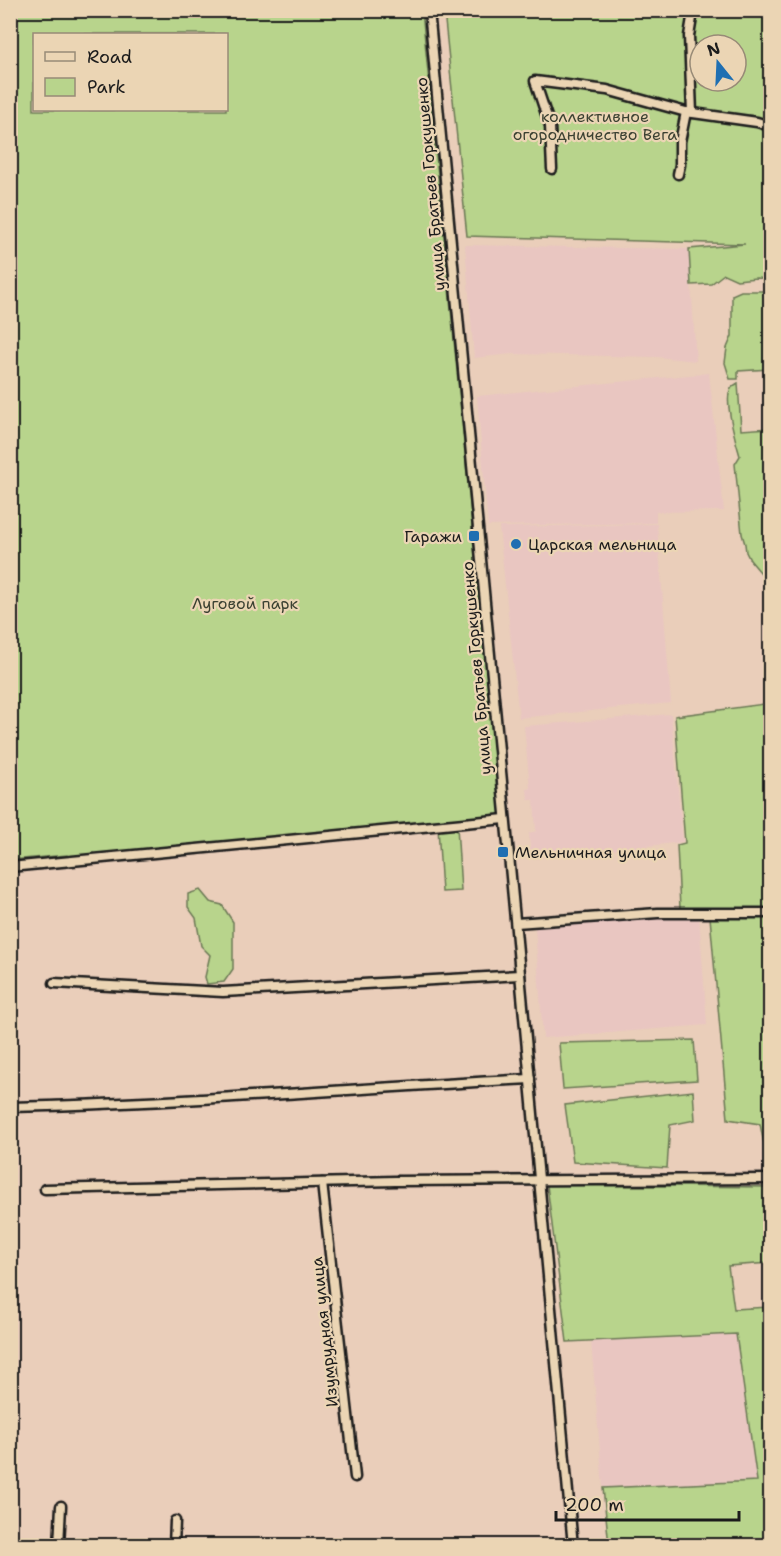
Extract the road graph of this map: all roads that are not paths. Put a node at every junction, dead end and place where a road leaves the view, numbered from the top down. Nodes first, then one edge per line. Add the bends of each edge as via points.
1 (429, 10) edge
2 (692, 18) dead end
3 (689, 113) junction
4 (771, 126) edge
5 (552, 169) dead end
6 (678, 174) dead end
7 (505, 819) junction
8 (10, 867) edge
9 (771, 913) edge
10 (516, 923) junction
11 (520, 975) junction
12 (54, 983) dead end
13 (530, 1079) junction
14 (10, 1107) edge
15 (771, 1179) edge
16 (322, 1183) junction
17 (539, 1183) junction
18 (45, 1189) dead end
19 (355, 1477) dead end
20 (61, 1506) dead end
21 (175, 1521) dead end
22 (59, 1545) edge
23 (174, 1545) edge
24 (573, 1545) edge

1 - 7 street, улица Братьев Горкушенко
2 - 3 street
3 - 4 street
3 - 5 street via 607,90 535,81 550,126
3 - 6 street
7 - 8 street
7 - 10 street, улица Братьев Горкушенко
9 - 10 street via 658,913
10 - 11 street, улица Братьев Горкушенко
11 - 12 street via 223,992
11 - 13 street, улица Братьев Горкушенко
13 - 14 street
13 - 17 street, улица Братьев Горкушенко
15 - 17 street
16 - 17 street
16 - 18 street
16 - 19 street, Изумрудная улица
17 - 24 street, улица Братьев Горкушенко
20 - 22 street
21 - 23 street

